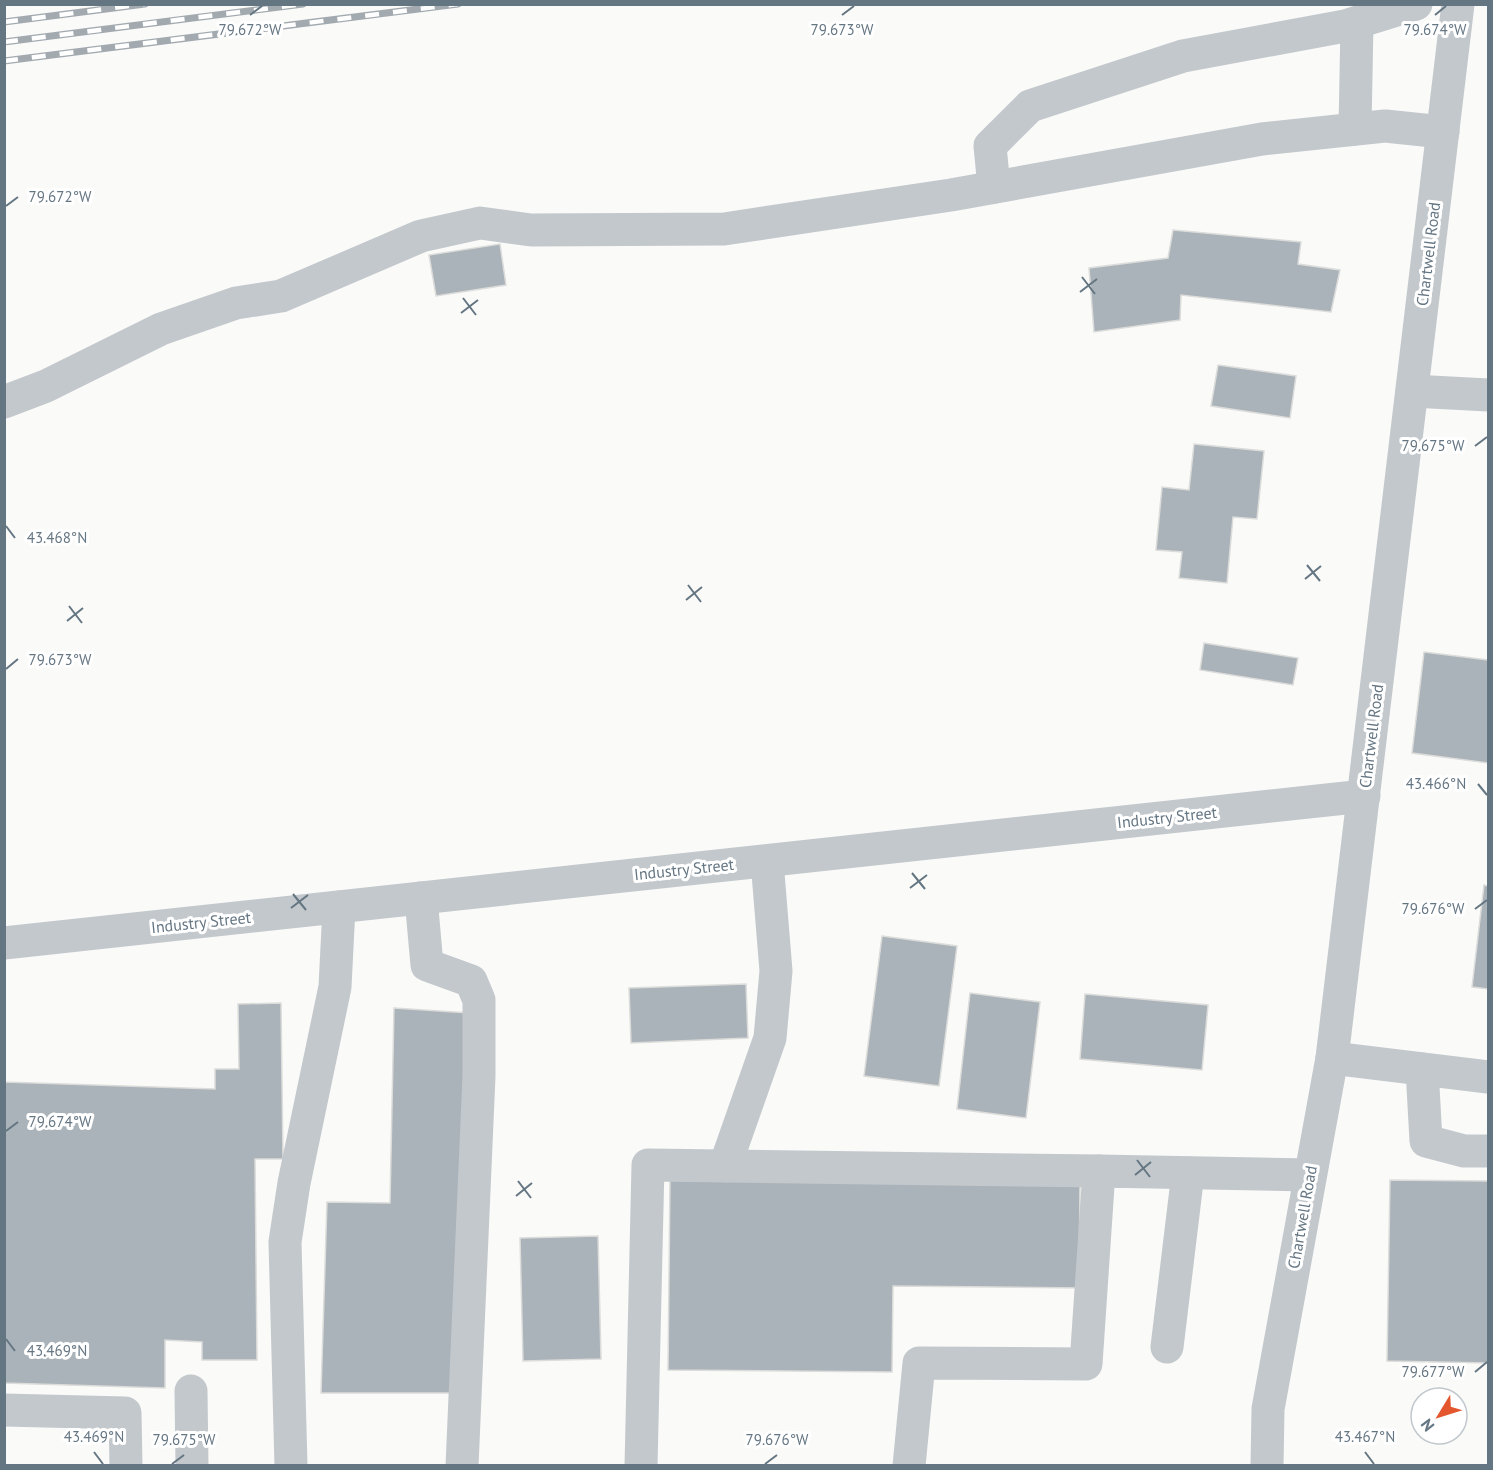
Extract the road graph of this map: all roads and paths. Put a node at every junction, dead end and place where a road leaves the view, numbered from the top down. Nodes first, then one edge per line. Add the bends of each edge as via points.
1 (1416, 4) edge
2 (1458, 4) edge
3 (1356, 22) junction
4 (1355, 129) junction
5 (1443, 132) junction
6 (994, 187) junction
7 (1412, 391) junction
8 (1488, 395) edge
9 (4, 402) edge
10 (1364, 796) junction
11 (767, 861) junction
12 (421, 898) junction
13 (339, 907) junction
14 (4, 943) edge
15 (1332, 1058) junction
16 (1422, 1069) junction
17 (1488, 1077) edge
18 (1488, 1151) edge
19 (725, 1166) junction
20 (1099, 1171) junction
21 (1188, 1173) junction
22 (1310, 1175) junction
23 (1167, 1347) dead end
24 (191, 1391) dead end
25 (4, 1410) edge
26 (126, 1466) edge
27 (192, 1466) edge
28 (291, 1466) edge
29 (462, 1466) edge
30 (641, 1466) edge
31 (909, 1466) edge
32 (1267, 1466) edge

1 - 3 street
2 - 5 street, Chartwell Road
3 - 4 street
3 - 6 street via 1183,56 1030,106 990,146
4 - 5 street via 1385,126
4 - 6 street via 1262,139
5 - 7 street, Chartwell Road
6 - 9 street via 724,228 531,230 480,224 421,236 281,296 236,303 161,329 46,386
7 - 8 street
7 - 10 street, Chartwell Road
10 - 11 street, Industry Street
10 - 15 street, Chartwell Road
11 - 12 street, Industry Street
11 - 19 street via 776,971 770,1038
12 - 13 street, Industry Street
12 - 29 street via 427,966 471,981 479,1000
13 - 14 street, Industry Street
13 - 28 street via 335,987 285,1242
15 - 16 street
15 - 22 street, Chartwell Road
16 - 17 street
16 - 18 street via 1426,1141 1464,1151
19 - 20 street
19 - 30 street via 648,1165
20 - 21 street
20 - 31 street via 1086,1364 919,1363
21 - 22 street
21 - 23 street
22 - 32 street, Chartwell Road via 1268,1409
24 - 27 street
25 - 26 street via 125,1413

